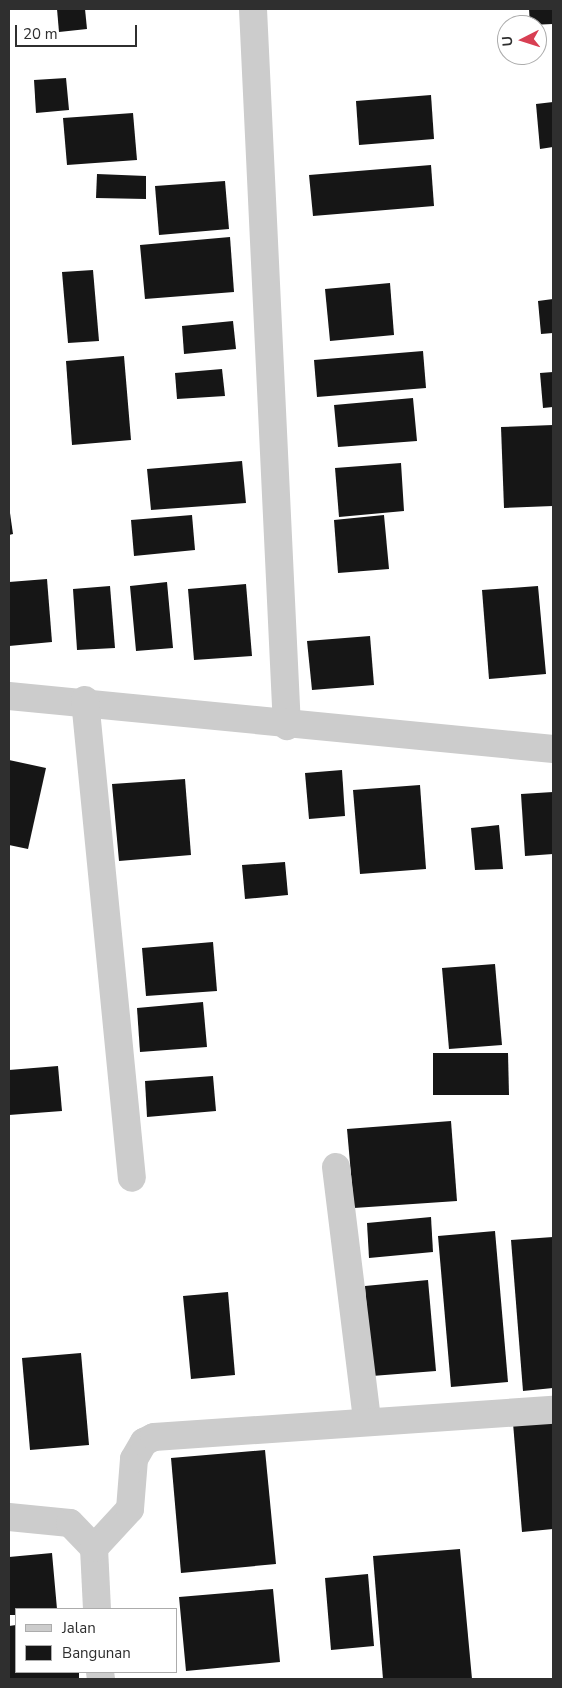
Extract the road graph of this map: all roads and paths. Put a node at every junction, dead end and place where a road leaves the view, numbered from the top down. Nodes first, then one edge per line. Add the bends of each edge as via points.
1 (254, 9) edge
2 (9, 696) edge
3 (85, 700) junction
4 (287, 726) junction
5 (553, 748) edge
6 (336, 1167) dead end
7 (132, 1178) dead end
8 (553, 1410) edge
9 (367, 1421) junction
10 (9, 1517) edge
11 (94, 1548) junction
12 (97, 1608) edge

1 - 4 street
2 - 3 street
3 - 4 street
3 - 7 street
4 - 5 street
6 - 9 street
8 - 9 street
9 - 11 street via 154,1437 144,1442 134,1459 130,1508
10 - 11 street via 70,1523
11 - 12 street

